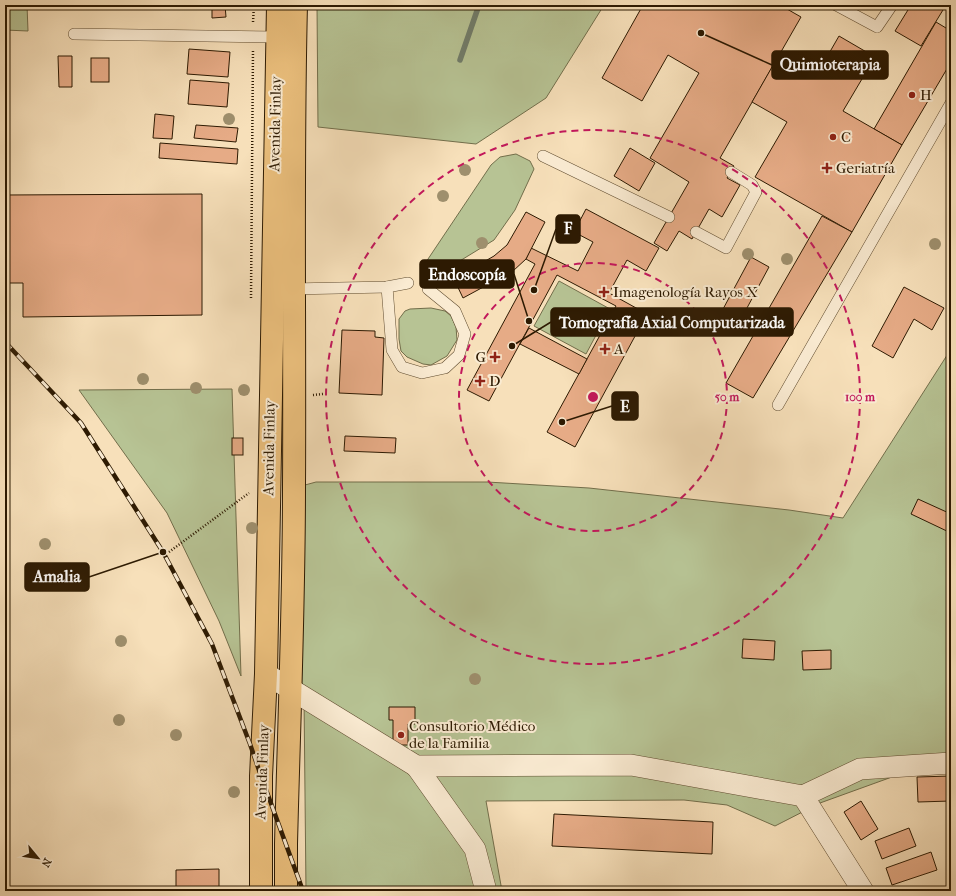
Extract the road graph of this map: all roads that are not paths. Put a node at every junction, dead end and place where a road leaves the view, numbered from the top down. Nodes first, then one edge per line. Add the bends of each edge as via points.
1 (278, 5) edge
2 (296, 5) edge
3 (836, 5) edge
4 (892, 5) edge
5 (74, 34) dead end
6 (277, 37) junction
7 (951, 103) edge
8 (543, 156) dead end
9 (731, 172) dead end
10 (669, 217) dead end
11 (696, 232) dead end
12 (408, 283) dead end
13 (387, 288) junction
14 (272, 289) junction
15 (295, 289) junction
16 (428, 289) dead end
17 (778, 405) dead end
18 (266, 674) junction
19 (290, 688) junction
20 (951, 763) edge
21 (416, 766) junction
22 (802, 796) junction
23 (261, 891) edge
24 (286, 891) edge
25 (486, 891) edge
26 (863, 891) edge

1 - 6 highway, Avenida Finlay
2 - 15 highway, Avenida Finlay via 293,104
3 - 4 lane via 877,28
5 - 6 lane
6 - 14 highway, Avenida Finlay
7 - 17 lane
8 - 10 lane
9 - 11 lane via 752,185 756,192 726,248
12 - 13 lane
13 - 15 lane
13 - 16 lane via 392,350 402,367 422,373 445,368 459,355 465,334 455,312
14 - 15 lane
14 - 18 highway, Avenida Finlay
15 - 19 highway, Avenida Finlay
18 - 19 street
18 - 23 highway, Avenida Finlay via 261,776
19 - 21 street
19 - 24 highway, Avenida Finlay
20 - 22 street via 860,769
21 - 22 street via 631,766
21 - 25 street via 475,849
22 - 26 street

